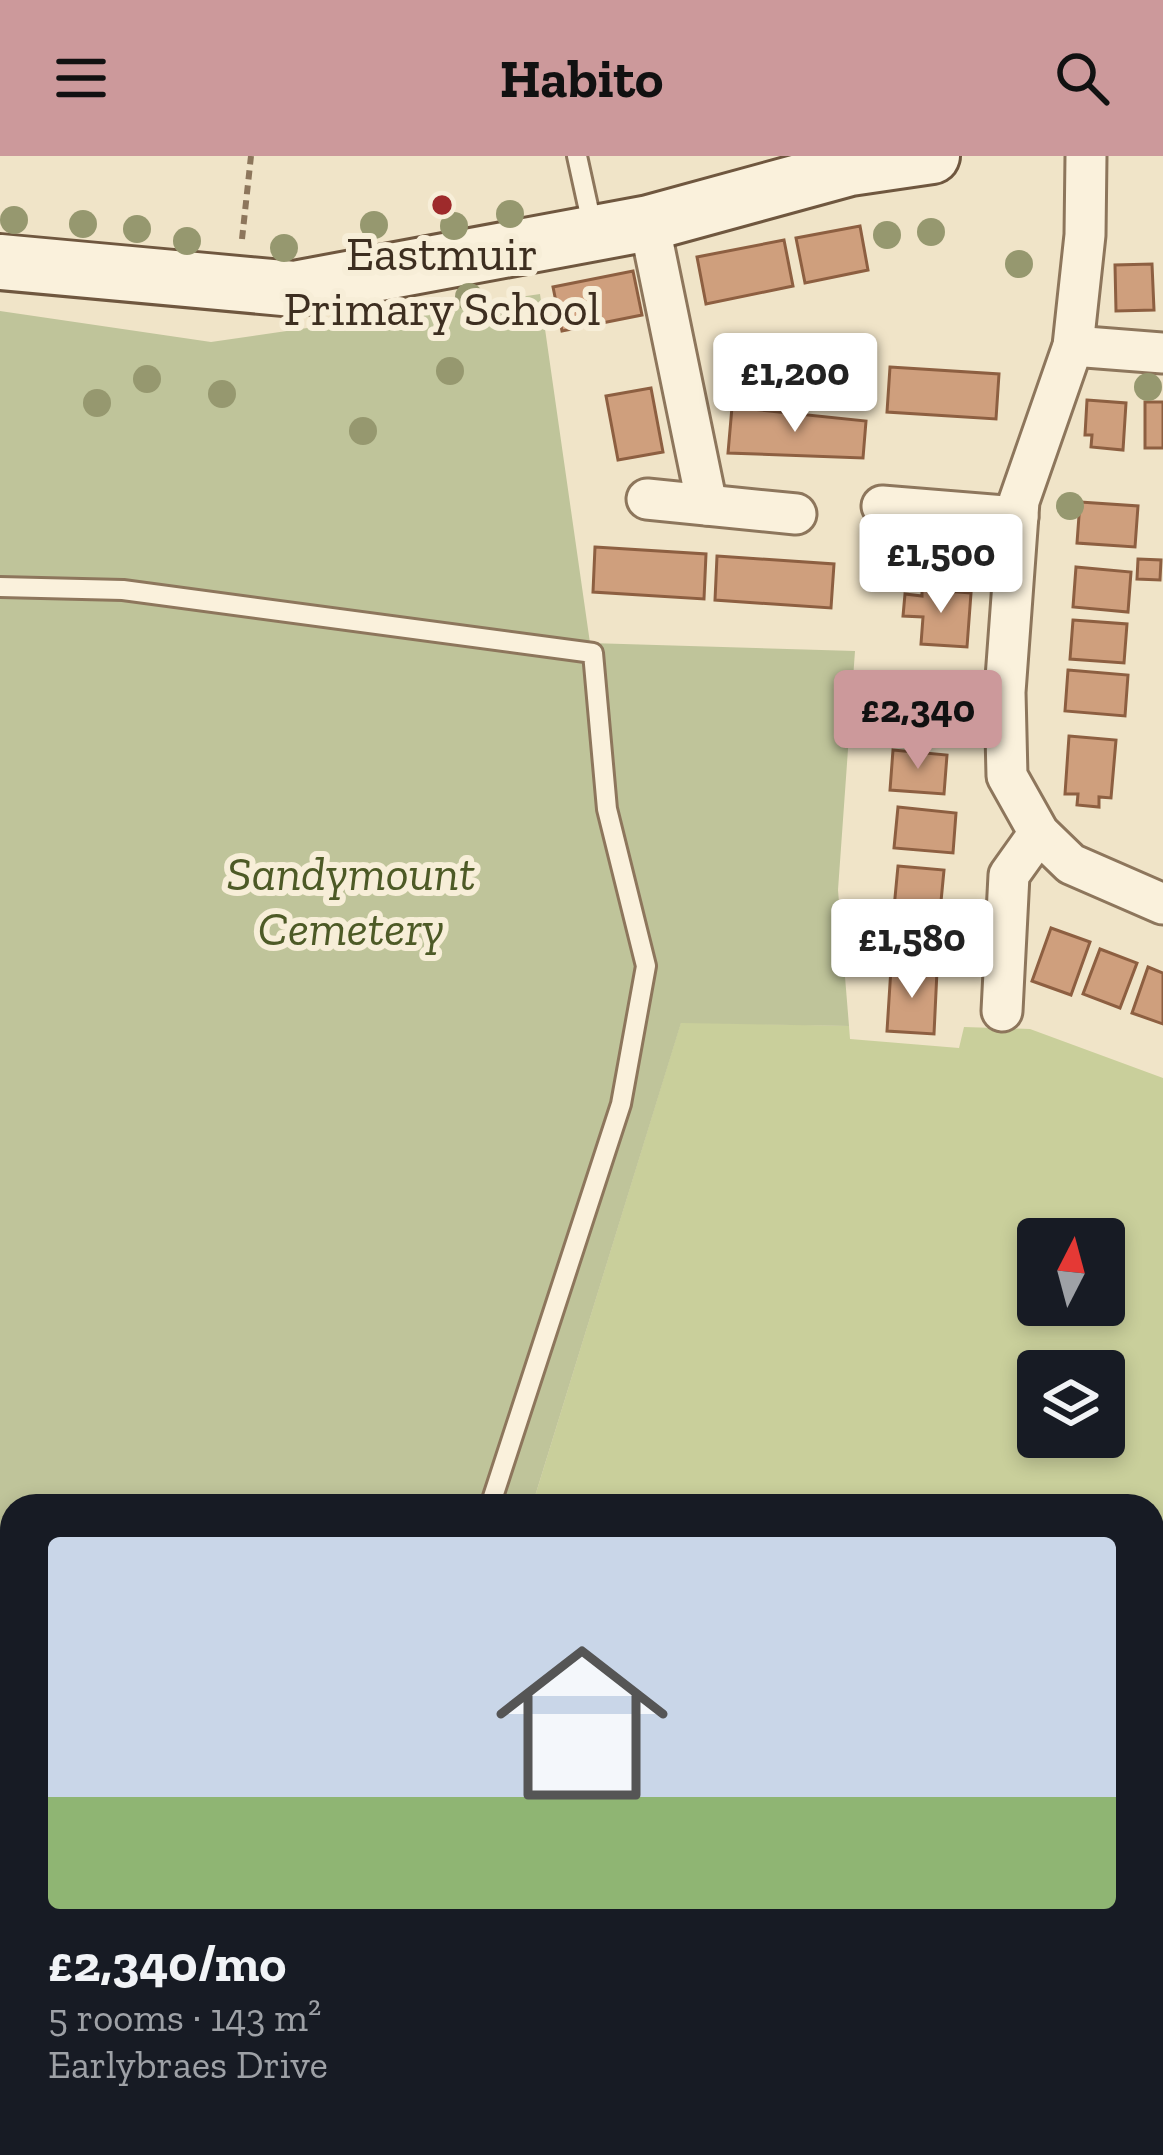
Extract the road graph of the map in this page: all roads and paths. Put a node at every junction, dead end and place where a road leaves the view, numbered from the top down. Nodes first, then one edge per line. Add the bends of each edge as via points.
1 (251, 156) edge
2 (577, 156) edge
3 (930, 156) edge
4 (1086, 156) edge
5 (649, 223) junction
6 (594, 234) junction
7 (0, 262) edge
8 (237, 284) junction
9 (1073, 346) junction
10 (1163, 353) edge
11 (647, 499) dead end
12 (706, 505) junction
13 (882, 506) dead end
14 (796, 514) dead end
15 (1018, 517) junction
16 (0, 587) edge
17 (1039, 833) junction
18 (1163, 904) edge
19 (1002, 1011) dead end
20 (493, 1494) edge

1 - 8 path
2 - 6 lane
3 - 5 street via 850,168
4 - 9 street
5 - 6 street
5 - 12 street
6 - 8 street via 294,289
7 - 8 street
9 - 10 street
9 - 15 street
11 - 12 street
12 - 14 street
13 - 15 street
15 - 17 street via 1007,776
16 - 20 lane via 123,590 593,653 607,809 646,966 621,1104
17 - 18 street via 1071,864
17 - 19 street via 1009,875

